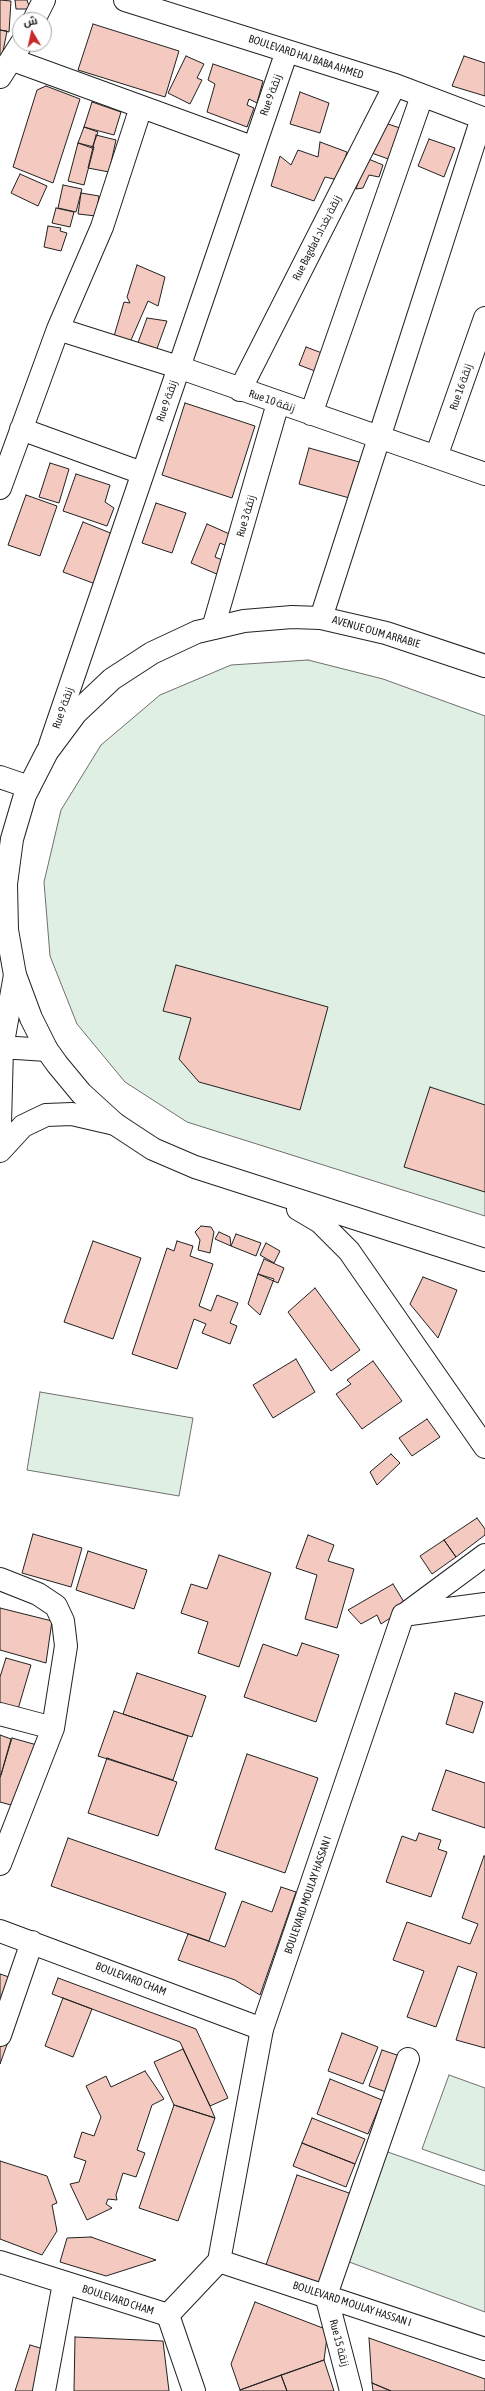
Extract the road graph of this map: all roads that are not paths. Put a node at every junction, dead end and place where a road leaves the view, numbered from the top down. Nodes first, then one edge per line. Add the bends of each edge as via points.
1 (44, 0) edge
2 (125, 0) edge
3 (38, 12) edge
4 (287, 51) junction
5 (17, 52) edge
6 (0, 77) edge
7 (395, 85) junction
8 (422, 96) junction
9 (141, 107) junction
10 (484, 118) edge
11 (252, 147) junction
12 (485, 318) edge
13 (58, 329) junction
14 (178, 368) junction
15 (240, 390) junction
16 (278, 403) junction
17 (311, 414) junction
18 (21, 429) junction
19 (377, 437) junction
20 (436, 457) junction
21 (142, 473) junction
22 (485, 474) edge
23 (0, 488) edge
24 (321, 618) junction
25 (213, 628) junction
26 (485, 666) edge
27 (48, 752) junction
28 (0, 777) edge
29 (27, 791) junction
30 (15, 975) junction
31 (1, 1048) edge
32 (47, 1050) junction
33 (0, 1124) edge
34 (115, 1124) junction
35 (0, 1151) edge
36 (264, 1190) junction
37 (485, 1260) edge
38 (485, 1447) edge
39 (485, 1555) edge
40 (0, 1579) edge
41 (485, 1604) edge
42 (403, 1615) junction
43 (0, 1714) edge
44 (53, 1728) junction
45 (8, 1818) edge
46 (0, 1864) edge
47 (0, 1931) edge
48 (32, 1942) junction
49 (262, 2029) junction
50 (0, 2035) edge
51 (408, 2059) dead end
52 (219, 2261) junction
53 (1, 2265) edge
54 (64, 2283) junction
55 (326, 2295) junction
56 (168, 2315) junction
57 (485, 2349) edge
58 (44, 2391) edge
59 (194, 2391) edge
60 (351, 2391) edge

1 - 3 street
2 - 4 street, BOULEVARD HAJ BABA AHMED
4 - 7 street, BOULEVARD HAJ BABA AHMED
4 - 11 street, Rue 9 زنقة
5 - 6 street
5 - 9 street
7 - 8 street, BOULEVARD HAJ BABA AHMED
7 - 15 street, Rue Bagdad زنقة بغداد
8 - 10 street, BOULEVARD HAJ BABA AHMED
8 - 17 street
9 - 11 street
9 - 13 street via 102,227
10 - 19 street
11 - 14 street, Rue 9 زنقة
12 - 20 street, Rue 16 زنقة
13 - 14 street, Rue 10 زنقة
13 - 18 street
14 - 15 street, Rue 10 زنقة
14 - 21 street, Rue 9 زنقة
15 - 16 street, Rue 10 زنقة
16 - 17 street, Rue 10 زنقة
16 - 25 street, Rue 3 زنقة
17 - 19 street, Rue 10 زنقة
18 - 21 street
18 - 23 street
19 - 20 street, Rue 10 زنقة
19 - 24 street
20 - 22 street, Rue 10 زنقة
21 - 27 street, Rue 9 زنقة
24 - 25 street, AVENUE OUM ARRABIE via 244,620
24 - 26 street, AVENUE OUM ARRABIE via 386,633
25 - 27 street, AVENUE OUM ARRABIE via 196,632 152,653 112,680 76,713
27 - 29 street, AVENUE OUM ARRABIE
28 - 29 street
29 - 30 street, AVENUE OUM ARRABIE via 12,839 6,884 7,930
30 - 31 street
30 - 32 street via 31,1018
31 - 32 street
31 - 33 street
32 - 34 street via 81,1093
34 - 35 street via 72,1114 46,1115 23,1126
34 - 36 street via 153,1149 195,1167
36 - 37 street
36 - 38 street via 320,1222 349,1251
39 - 42 street
40 - 44 street via 38,1594 56,1606 63,1621 66,1646
41 - 42 street
42 - 49 street, BOULEVARD MOULAY HASSAN I
43 - 44 street
44 - 45 street
45 - 46 street
47 - 48 street, BOULEVARD CHAM
48 - 49 street, BOULEVARD CHAM
48 - 50 street
49 - 52 street, BOULEVARD MOULAY HASSAN I
51 - 55 street
52 - 55 street, BOULEVARD MOULAY HASSAN I
52 - 56 street
53 - 54 street, BOULEVARD CHAM
54 - 56 street, BOULEVARD CHAM
54 - 58 street
55 - 57 street, BOULEVARD MOULAY HASSAN I
55 - 60 street, Rue 15 زنقة
56 - 59 street

